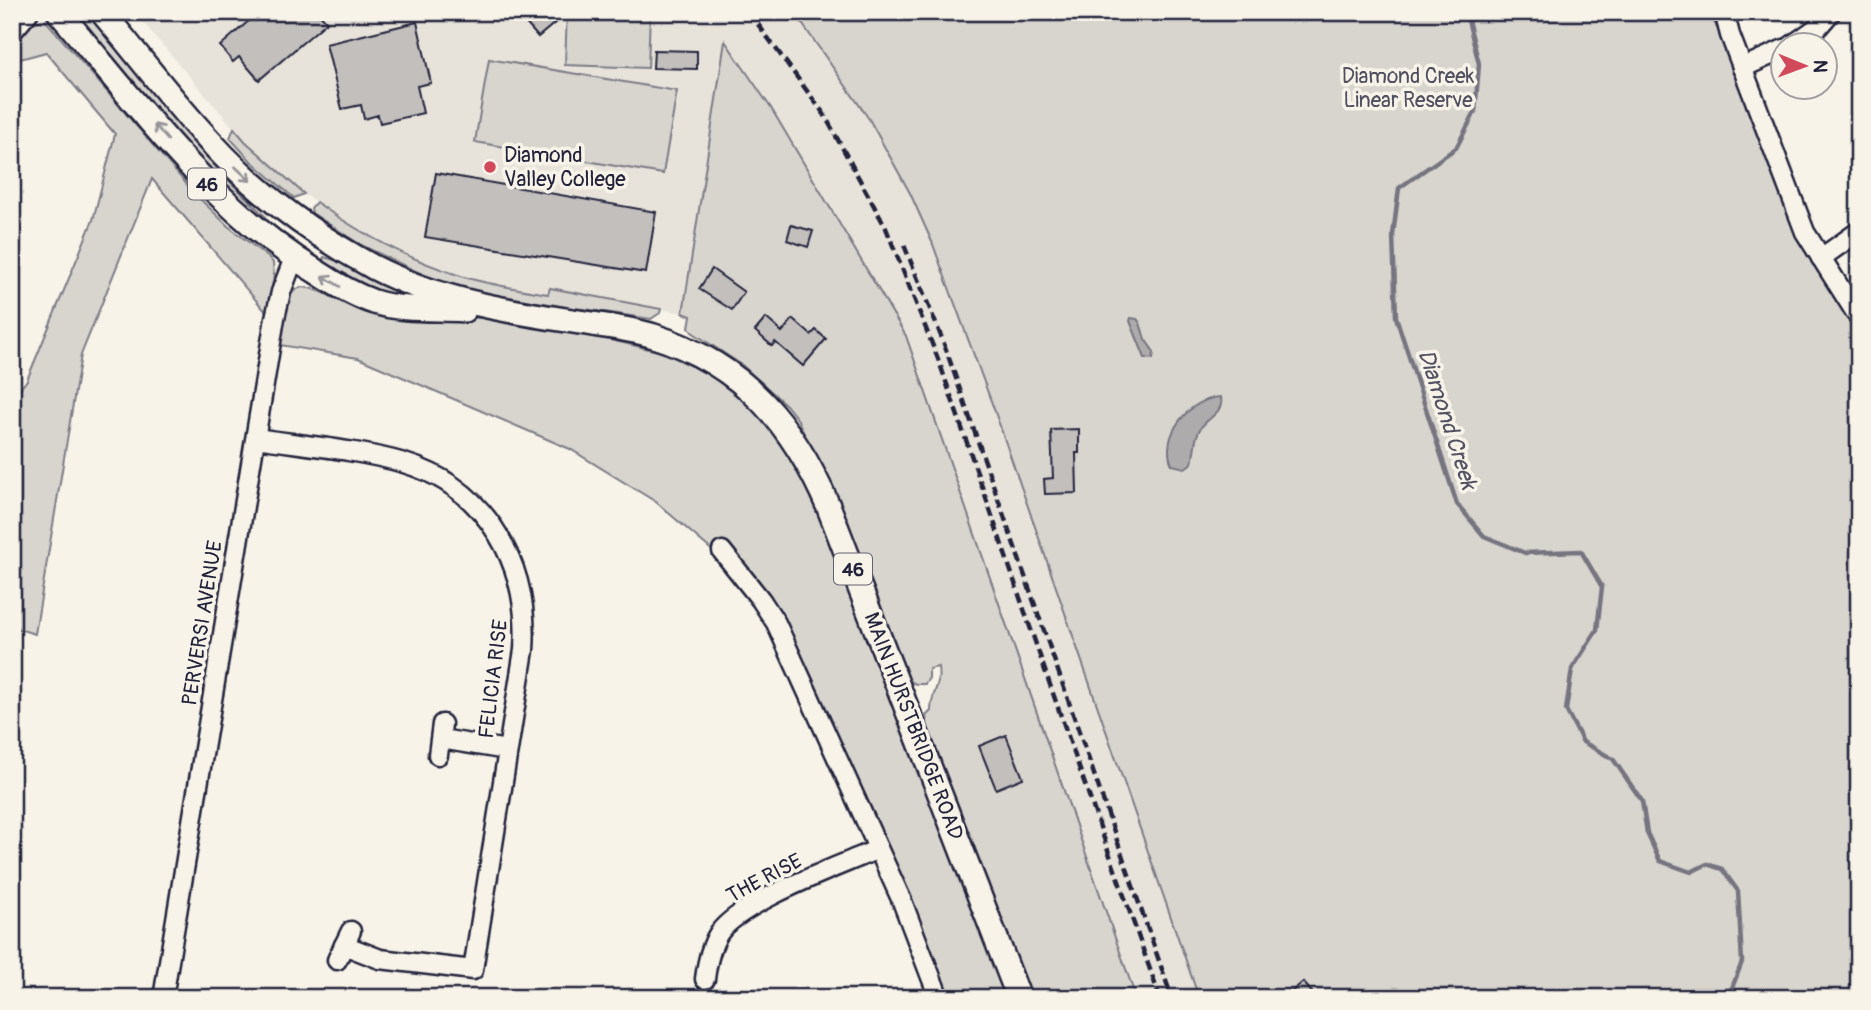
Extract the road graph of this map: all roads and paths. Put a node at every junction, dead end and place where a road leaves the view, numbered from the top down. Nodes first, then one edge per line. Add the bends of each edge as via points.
1 (29, 12) edge
2 (59, 12) edge
3 (102, 12) edge
4 (1716, 12) edge
5 (1724, 12) edge
6 (1831, 12) edge
7 (12, 32) edge
8 (1811, 32) edge
9 (1730, 35) junction
10 (1770, 55) edge
11 (1742, 68) junction
12 (308, 229) junction
13 (1859, 230) edge
14 (294, 258) junction
15 (1821, 258) junction
16 (516, 312) junction
17 (1859, 318) edge
18 (256, 438) junction
19 (722, 551) dead end
20 (440, 739) dead end
21 (507, 750) junction
22 (878, 849) junction
23 (344, 946) dead end
24 (705, 979) dead end
25 (163, 998) edge
26 (939, 998) edge
27 (1018, 998) edge

1 - 7 street
14 -> 2 main road, MAIN HURSTBRIDGE ROAD / 46 via 211,189
3 -> 12 main road, MAIN HURSTBRIDGE ROAD / 46 via 225,157
4 - 9 street
5 - 9 street
6 - 8 street
9 - 11 street
10 - 11 street
11 - 15 street via 1805,232
12 - 14 main road
12 - 16 main road, MAIN HURSTBRIDGE ROAD / 46 via 399,279 442,295
13 - 15 street
16 -> 14 main road, MAIN HURSTBRIDGE ROAD / 46 via 377,303
14 - 18 street, PERVERSI AVENUE via 278,302
15 - 17 street
16 - 27 main road, MAIN HURSTBRIDGE ROAD / 46 via 653,335 676,345 738,381 788,431 833,518
18 - 21 street, FELICIA RISE via 422,470 453,487 486,519 512,560 525,617
18 - 25 street, PERVERSI AVENUE
19 - 22 street via 776,623
20 - 21 street
21 - 23 street, FELICIA RISE via 473,970 380,959
22 - 24 street, THE RISE via 734,917 714,942
22 - 26 street

